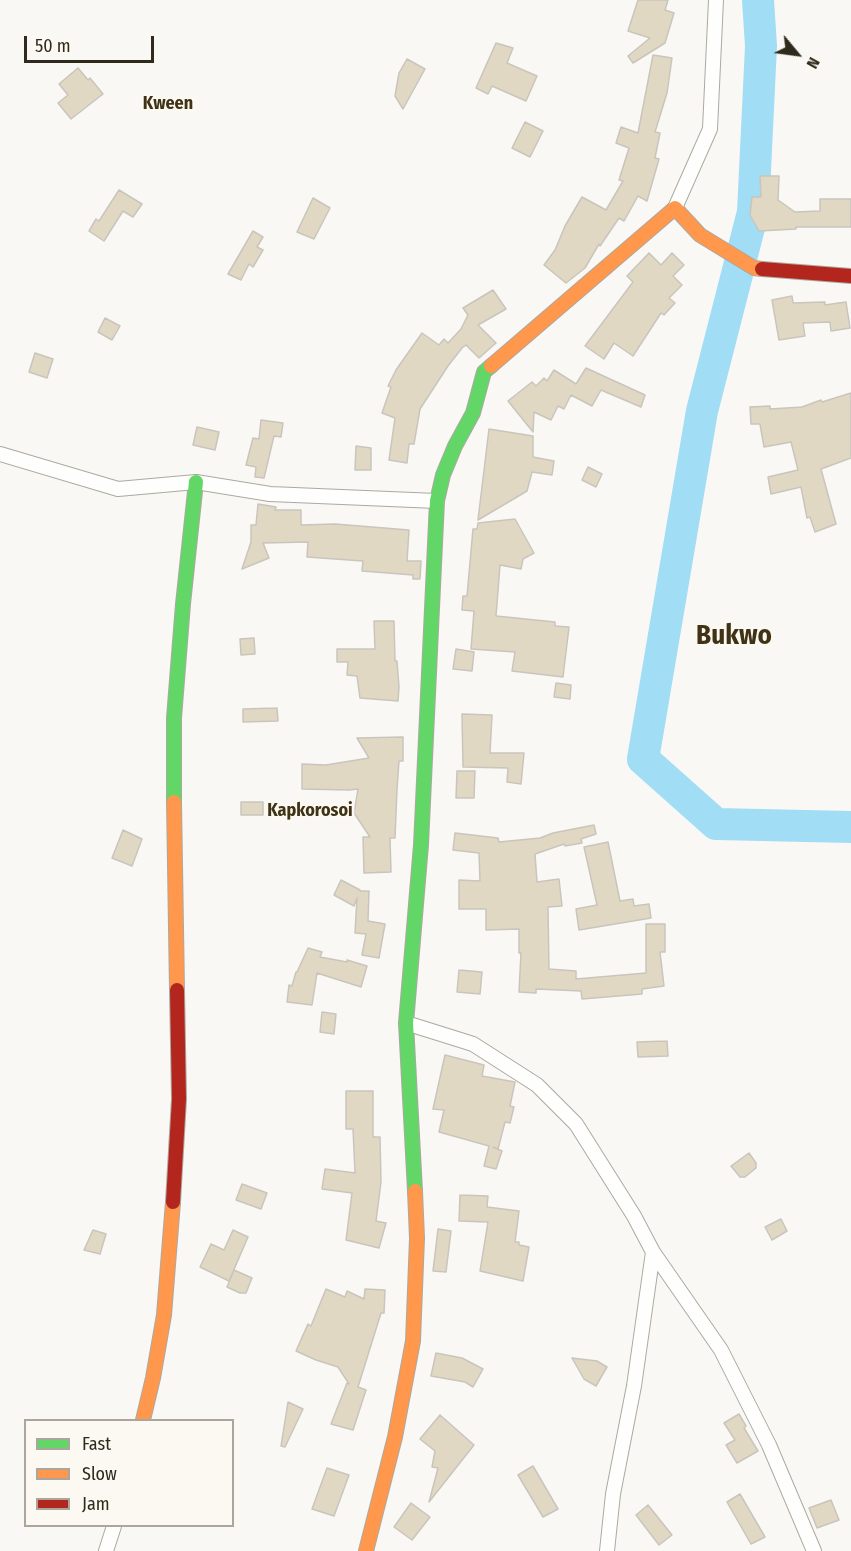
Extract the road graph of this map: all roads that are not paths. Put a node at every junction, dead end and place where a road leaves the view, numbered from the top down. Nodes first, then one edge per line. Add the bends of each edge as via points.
1 (716, 0) edge
2 (675, 208) junction
3 (851, 276) edge
4 (0, 454) edge
5 (196, 482) junction
6 (437, 501) junction
7 (406, 1023) junction
8 (653, 1252) junction
9 (143, 1419) edge
10 (114, 1527) edge
11 (106, 1551) edge
12 (366, 1551) edge
13 (607, 1551) edge
14 (813, 1551) edge

1 - 2 street via 710,129
2 - 3 main road via 700,235 754,268
2 - 6 main road via 484,372 473,413 454,446
4 - 5 street via 118,489
5 - 6 street via 270,494
5 - 9 main road via 174,718 179,1099 176,1171 164,1315
6 - 7 main road via 421,844
7 - 8 street via 473,1044 537,1085 576,1124
7 - 12 main road via 417,1238 413,1341 395,1437
8 - 13 street
8 - 14 street via 721,1350 769,1445
10 - 11 street

